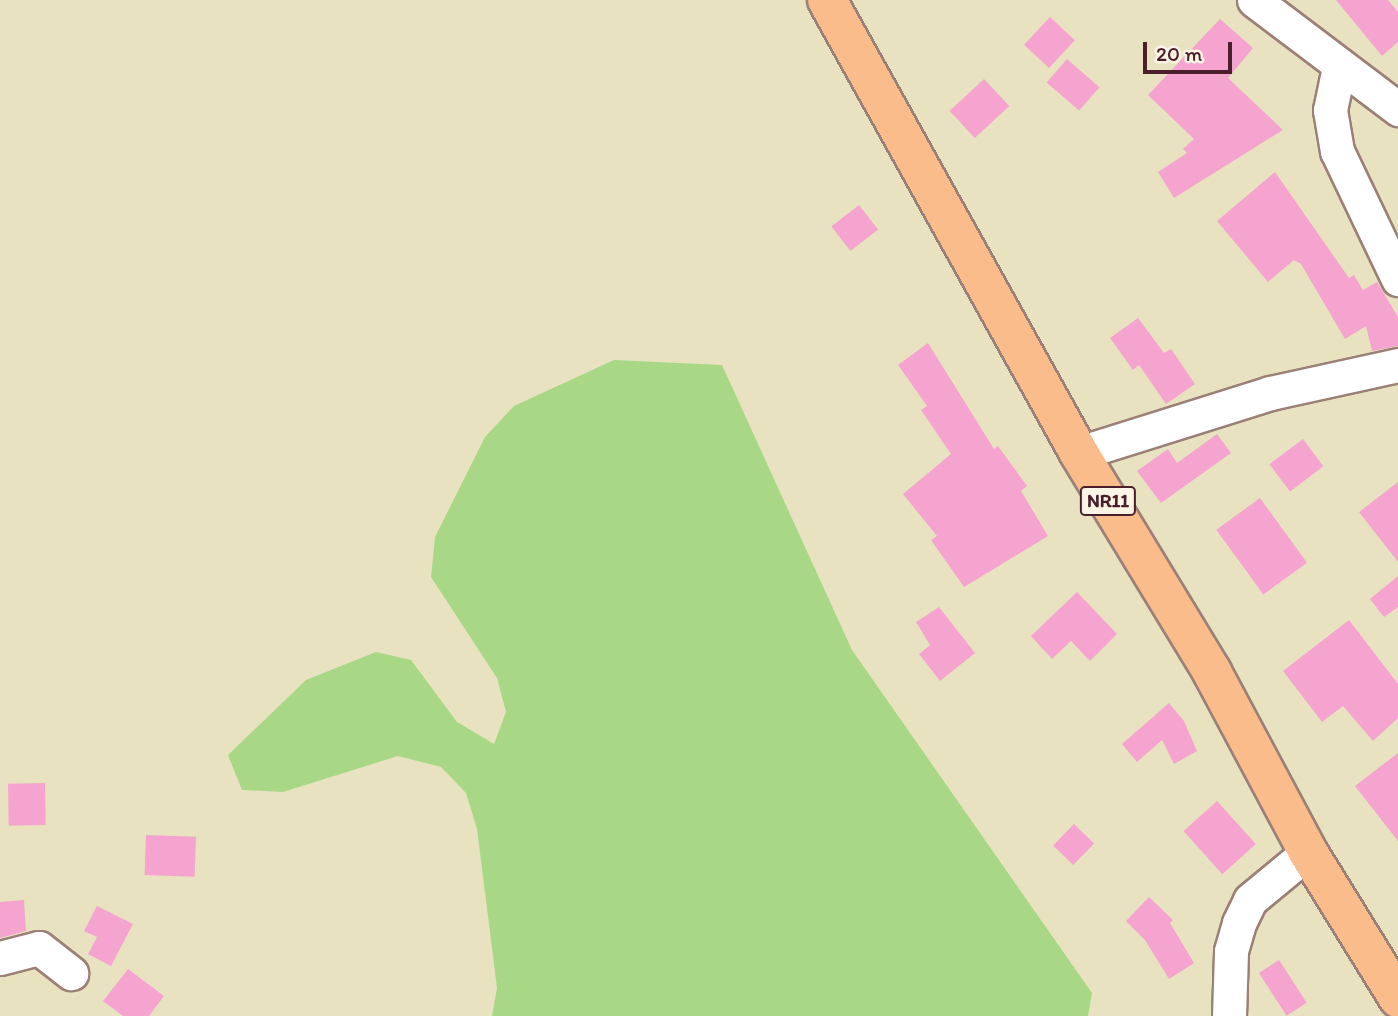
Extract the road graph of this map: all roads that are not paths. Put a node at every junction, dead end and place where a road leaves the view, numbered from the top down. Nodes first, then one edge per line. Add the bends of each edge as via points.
1 (828, 0) edge
2 (1254, 0) edge
3 (1339, 67) junction
4 (1398, 109) edge
5 (1398, 279) edge
6 (1398, 365) edge
7 (1079, 453) junction
8 (1308, 852) junction
9 (0, 958) edge
10 (71, 973) dead end
11 (1398, 998) edge
12 (1229, 1016) edge

1 - 7 highway, NR11
2 - 3 street
3 - 4 street
3 - 5 street via 1331,110 1337,151
6 - 7 street via 1269,393
7 - 8 highway, NR11 via 1212,672
8 - 11 highway, NR11
8 - 12 street via 1250,900 1231,951
9 - 10 street via 39,948

